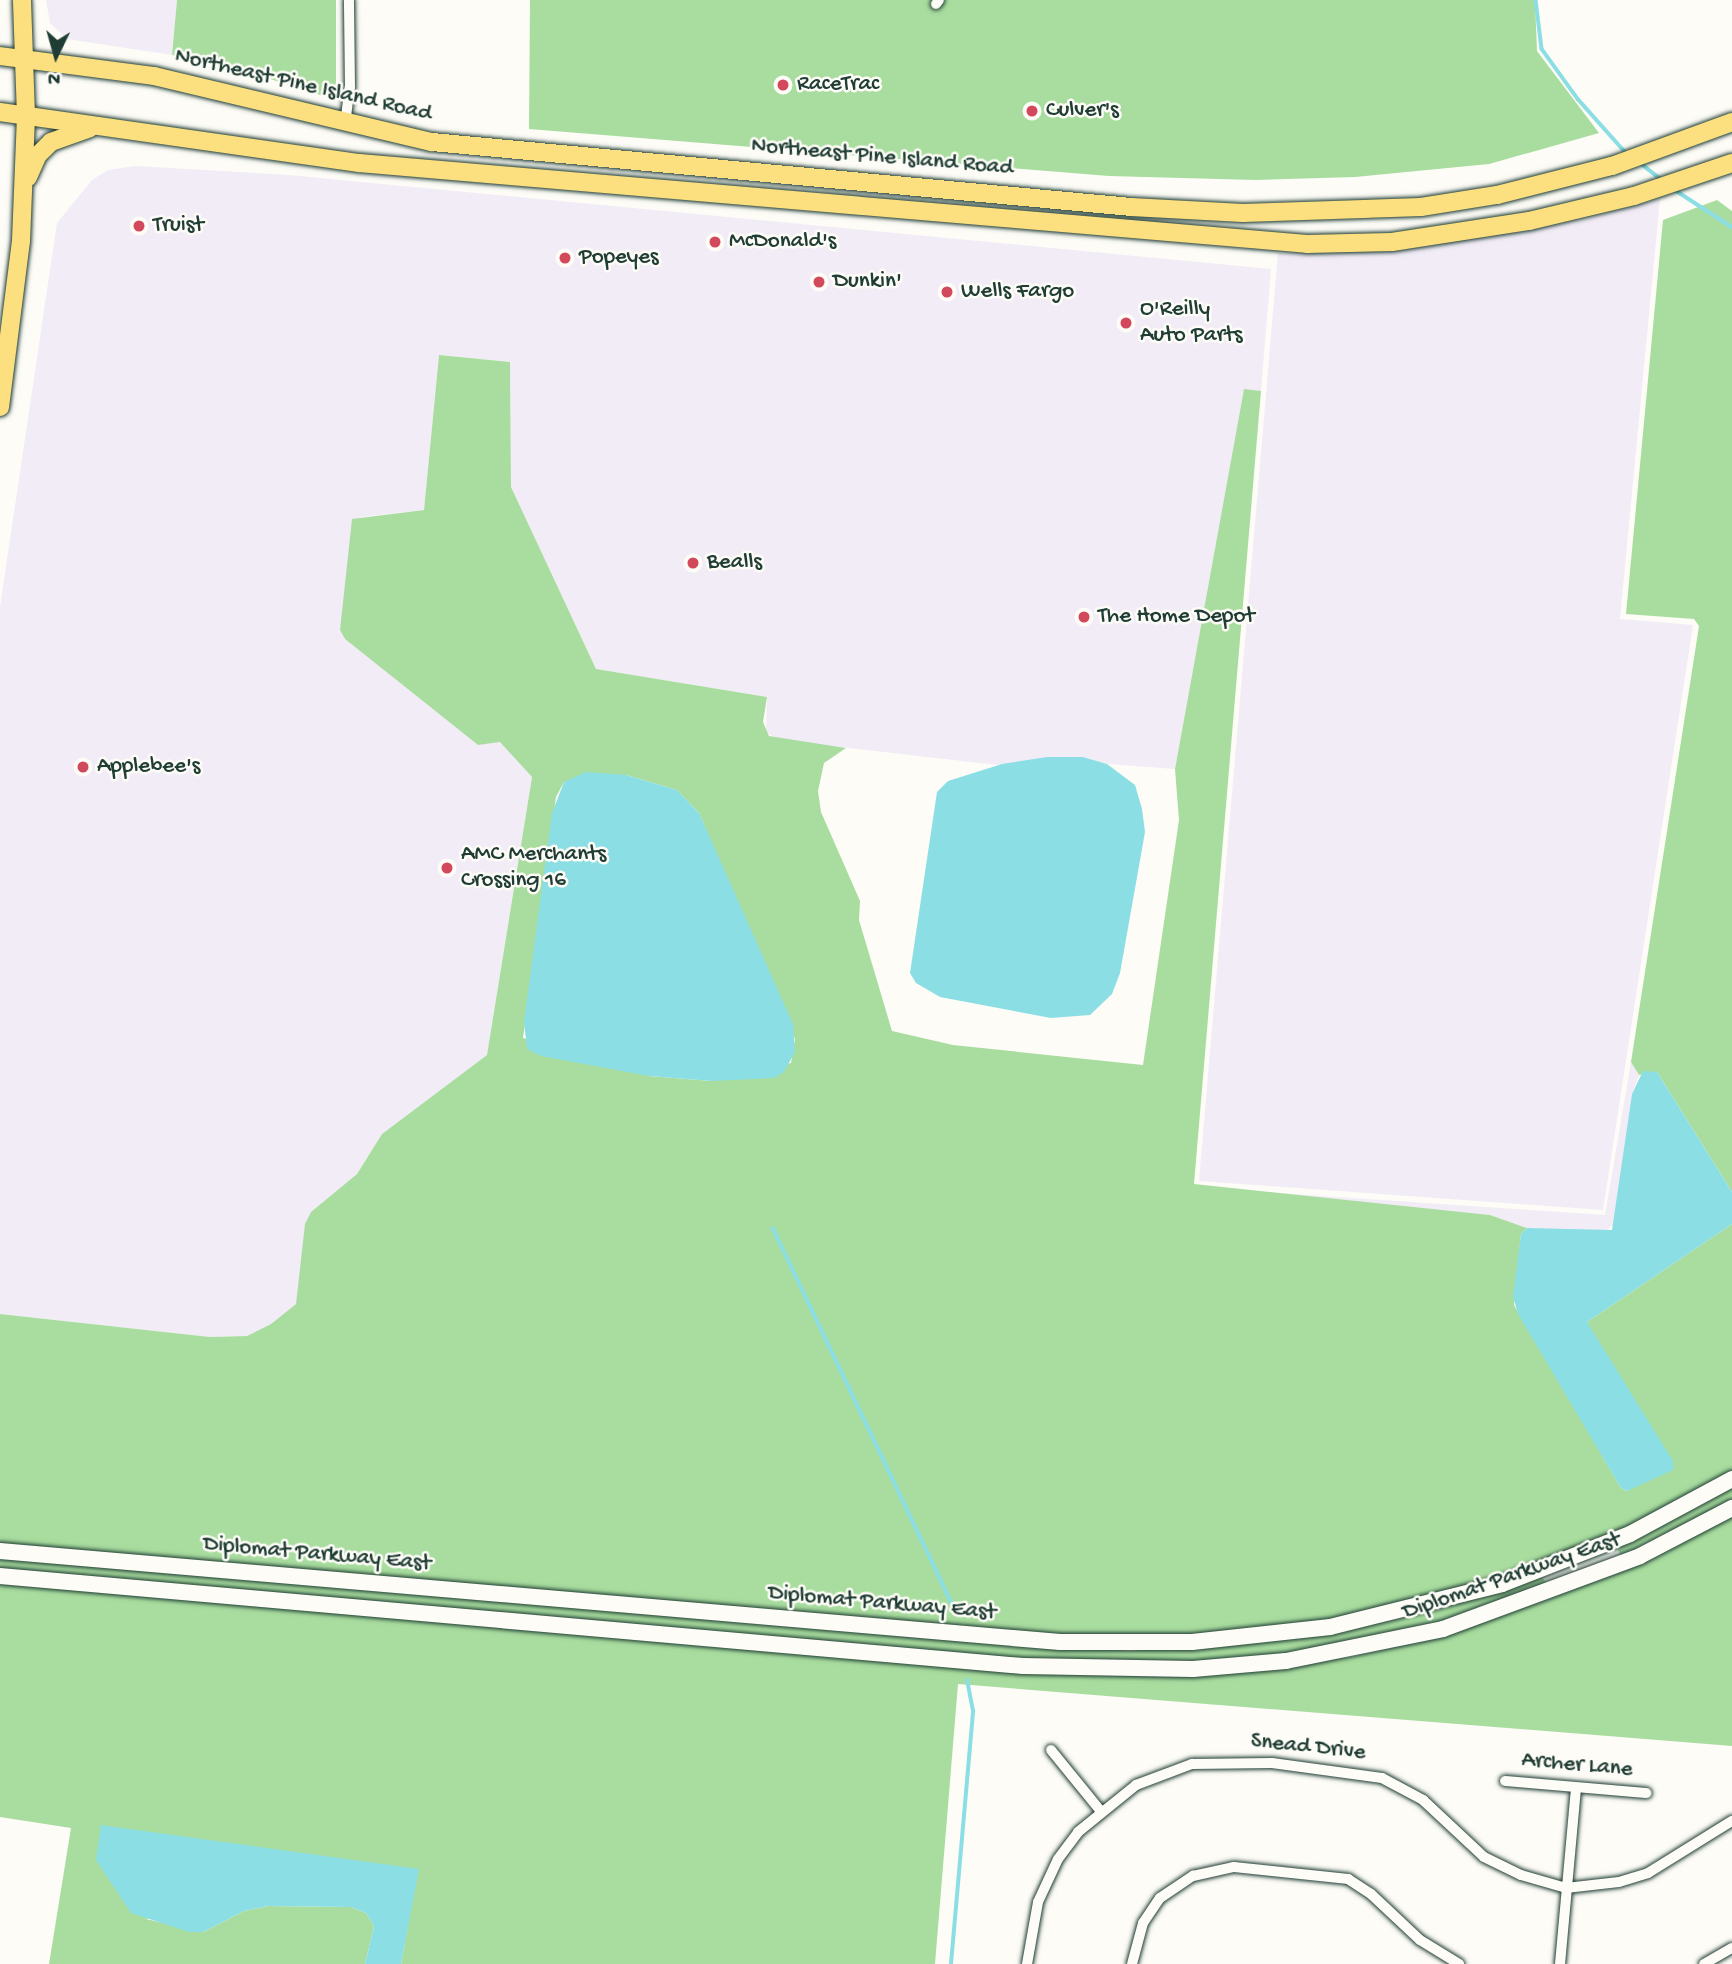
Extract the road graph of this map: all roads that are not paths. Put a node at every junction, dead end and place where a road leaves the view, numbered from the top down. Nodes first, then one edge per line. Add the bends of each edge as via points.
1 (22, 0) edge
2 (349, 0) edge
3 (0, 56) edge
4 (24, 58) junction
5 (0, 112) edge
6 (26, 116) junction
7 (1732, 122) edge
8 (345, 125) junction
9 (97, 126) junction
10 (1732, 163) edge
11 (23, 187) junction
12 (1212, 212) junction
13 (1036, 219) junction
14 (0, 407) edge
15 (1732, 1479) edge
16 (1732, 1508) edge
17 (1608, 1544) junction
18 (0, 1551) edge
19 (1618, 1565) junction
20 (0, 1576) edge
21 (1051, 1750) dead end
22 (1505, 1781) dead end
23 (1576, 1788) junction
24 (1646, 1793) dead end
25 (1100, 1810) junction
26 (1732, 1821) edge
27 (1566, 1888) junction
28 (1732, 1948) edge
29 (1027, 1964) edge
30 (1132, 1964) edge
31 (1459, 1964) edge
32 (1560, 1964) edge
33 (1704, 1964) edge

1 - 4 main road
2 - 8 street via 350,87
3 - 4 main road, Northeast Pine Island Road
4 - 6 main road
4 - 8 main road, Northeast Pine Island Road via 154,76
5 - 6 main road, Northeast Pine Island Road
6 - 9 main road, Northeast Pine Island Road
6 - 11 main road
7 - 12 main road, Northeast Pine Island Road via 1612,166 1497,195 1421,207
8 - 12 main road, Northeast Pine Island Road via 432,142
9 - 11 main road via 51,142 38,155
9 - 13 main road, Northeast Pine Island Road via 348,162
10 - 13 main road, Northeast Pine Island Road via 1635,196 1445,236 1342,244 1245,241
11 - 14 main road
12 - 13 main road via 1149,215 1068,206 1051,207
15 - 17 main road, Diplomat Parkway East
16 - 19 main road, Diplomat Parkway East
17 - 18 main road, Diplomat Parkway East via 1502,1584 1383,1617 1268,1636 1129,1644
17 - 19 main road
19 - 20 main road, Diplomat Parkway East via 1415,1637 1286,1661 1141,1671 1023,1666
21 - 25 street
22 - 23 street, Archer Lane
23 - 24 street, Archer Lane
23 - 27 street
25 - 27 street, Snead Drive via 1150,1777 1192,1764 1240,1761 1353,1771 1412,1792 1484,1857 1508,1870
25 - 29 street, Snead Drive via 1067,1845 1050,1873 1034,1917
26 - 27 street, Snead Drive via 1648,1872 1619,1882
27 - 32 street
28 - 33 street
30 - 31 street via 1143,1923 1160,1898 1193,1876 1234,1867 1348,1879 1420,1940

